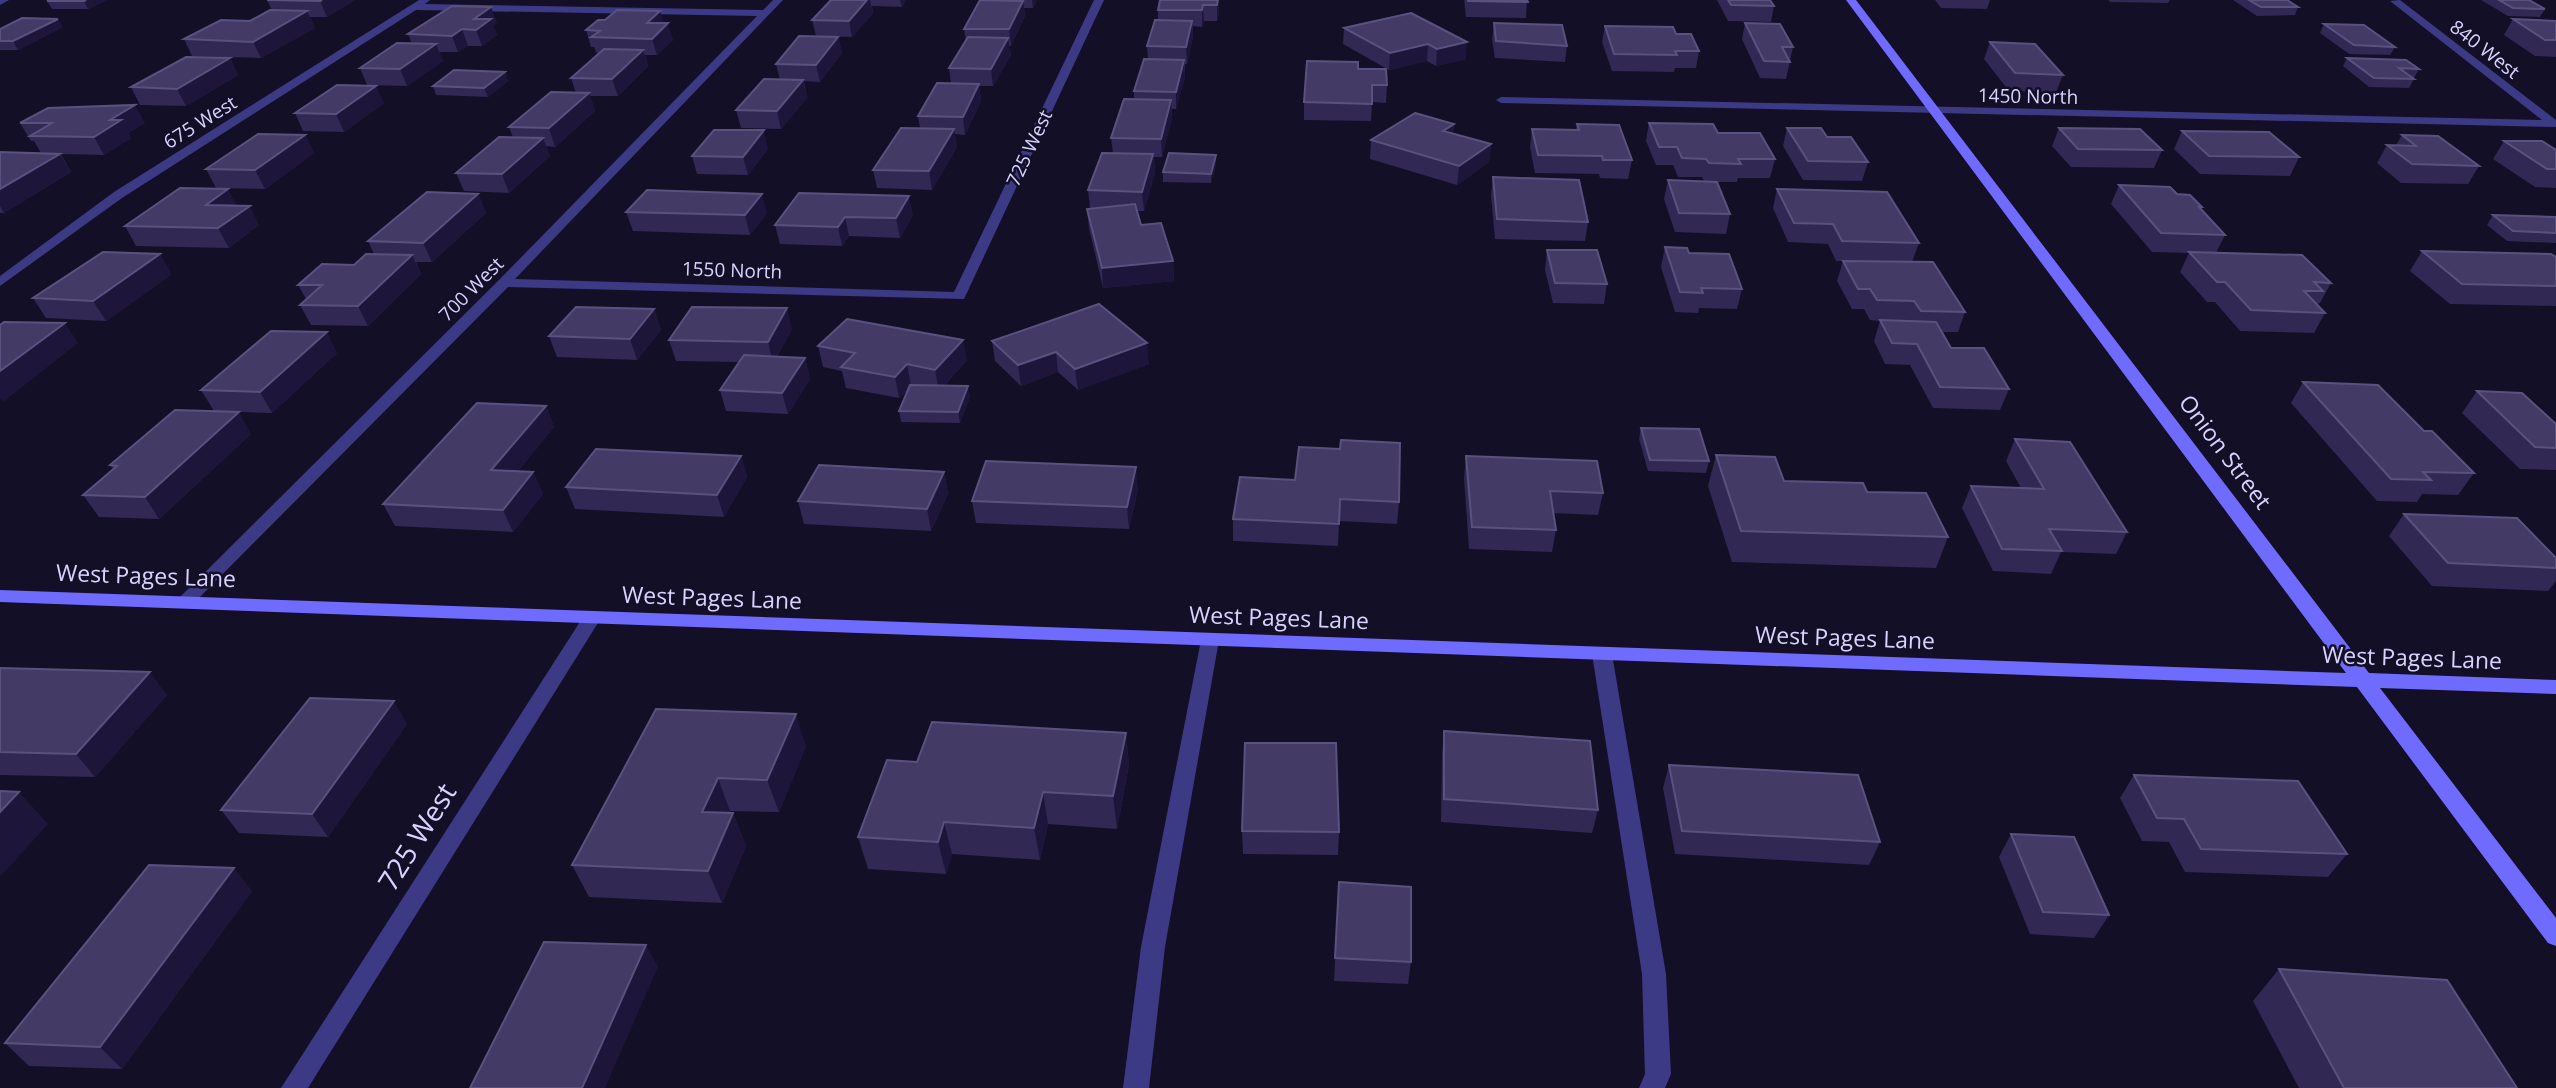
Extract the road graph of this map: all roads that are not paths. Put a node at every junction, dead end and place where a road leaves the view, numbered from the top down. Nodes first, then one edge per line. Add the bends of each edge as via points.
1 (778, 0) edge
2 (1099, 0) edge
3 (1851, 0) edge
4 (2395, 1) edge
5 (420, 3) edge
6 (765, 13) junction
7 (1501, 100) dead end
8 (1934, 111) junction
9 (2554, 124) joint
10 (0, 282) edge
11 (504, 284) junction
12 (959, 296) joint
13 (0, 596) edge
14 (187, 601) junction
15 (592, 618) junction
16 (1210, 640) junction
17 (1602, 654) junction
18 (2365, 681) junction
19 (2556, 687) edge
20 (2556, 936) edge
21 (294, 1088) edge
22 (1136, 1088) edge
23 (1653, 1088) edge

1 - 6 street, 700 West
2 - 12 street, 725 West
3 - 8 street, Onion Street
4 - 9 street, 840 West
5 - 6 street
5 - 10 street, 675 West via 118,195
6 - 11 street, 700 West
7 - 8 street, 1450 North
8 - 9 street, 1450 North
8 - 18 street, Onion Street
11 - 12 street, 1550 North
11 - 14 street, 700 West
13 - 14 street, West Pages Lane
14 - 15 street, West Pages Lane
15 - 16 street, West Pages Lane
15 - 21 street, 725 West
16 - 17 street, West Pages Lane
16 - 22 street via 1153,947
17 - 18 street, West Pages Lane
17 - 23 street via 1654,974 1658,1074
18 - 19 street, West Pages Lane
18 - 20 street, Onion Street

